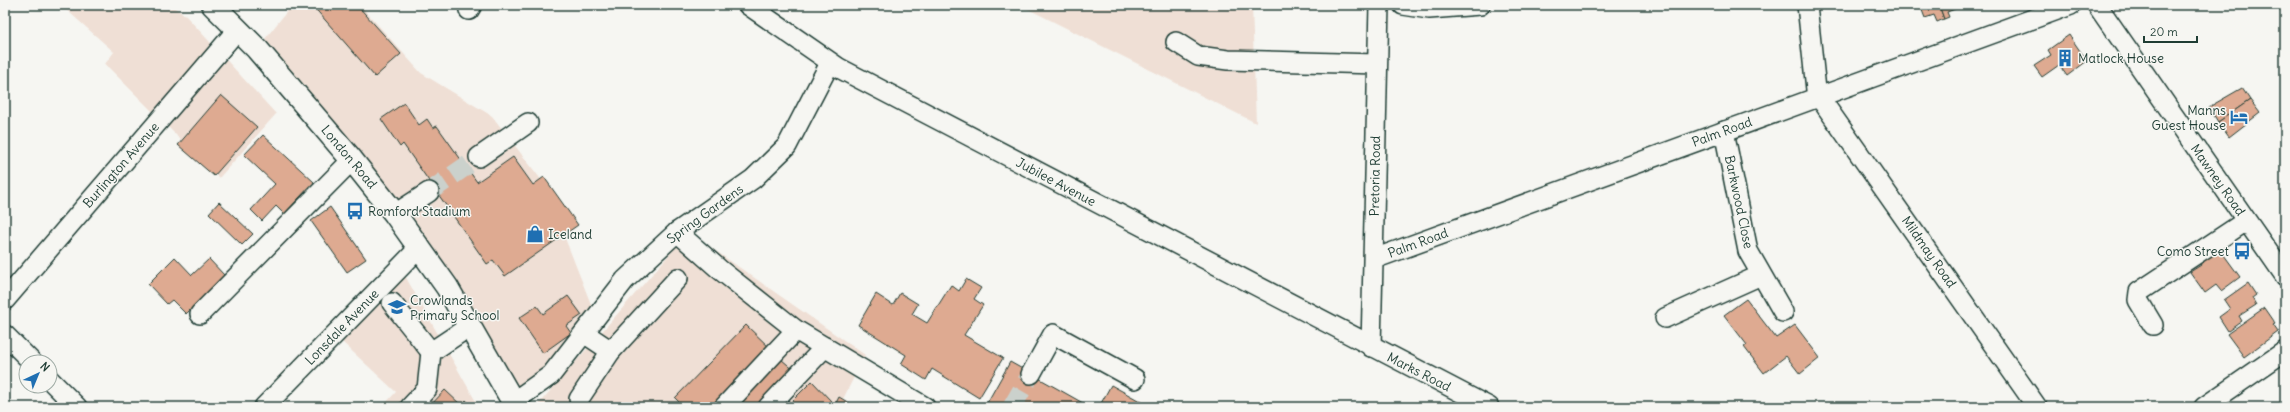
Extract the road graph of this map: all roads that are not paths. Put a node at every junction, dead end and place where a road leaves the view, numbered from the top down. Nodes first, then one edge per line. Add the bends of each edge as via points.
1 (213, 5) edge
2 (748, 5) edge
3 (1379, 5) edge
4 (1403, 5) edge
5 (1480, 5) edge
6 (1807, 5) edge
7 (2071, 5) edge
8 (2097, 5) edge
9 (238, 29) junction
10 (1176, 42) dead end
11 (830, 63) junction
12 (1377, 64) junction
13 (1819, 98) junction
14 (528, 123) dead end
15 (1724, 131) junction
16 (478, 157) tunnel mouth
17 (352, 160) junction
18 (429, 192) tunnel mouth
19 (395, 214) junction
20 (2246, 221) junction
21 (677, 232) junction
22 (420, 247) junction
23 (1374, 259) junction
24 (1761, 275) junction
25 (2285, 276) edge
26 (678, 278) dead end
27 (5, 300) edge
28 (392, 303) dead end
29 (1782, 312) dead end
30 (200, 314) dead end
31 (1665, 318) dead end
32 (2153, 325) dead end
33 (470, 326) junction
34 (796, 330) junction
35 (584, 333) junction
36 (5, 334) edge
37 (825, 347) junction
38 (1371, 347) junction
39 (611, 351) junction
40 (2285, 351) edge
41 (431, 352) junction
42 (24, 354) edge
43 (1031, 374) tunnel mouth
44 (1135, 379) dead end
45 (58, 388) edge
46 (579, 399) dead end
47 (514, 405) edge
48 (77, 407) edge
49 (264, 407) edge
50 (410, 407) edge
51 (724, 407) edge
52 (768, 407) edge
53 (925, 407) edge
54 (1489, 407) edge
55 (2037, 407) edge
56 (2204, 407) edge

1 - 9 main road, London Road
2 - 11 street, Jubilee Avenue
3 - 12 street, Pretoria Road
4 - 5 street via 1429,9
6 - 13 street, Mildmay Road
7 - 13 street, Palm Road
8 - 20 street, Mawney Road
9 - 17 main road, London Road
9 - 27 street, Burlington Avenue
10 - 12 street via 1198,56 1228,60
11 - 21 street, Spring Gardens via 787,146 753,179
11 - 38 street, Jubilee Avenue
12 - 23 street, Pretoria Road
13 - 15 street, Palm Road
13 - 55 street, Mildmay Road
14 - 16 street
15 - 23 street, Palm Road
15 - 24 street, Barkwood Close via 1748,251
17 - 19 main road, London Road
17 - 30 street
18 - 19 street
19 - 22 main road, London Road
20 - 25 street, Mawney Road
20 - 32 street via 2139,292 2138,300
21 - 34 street via 719,270
21 - 35 street, Spring Gardens via 625,280
22 - 33 main road, London Road
22 - 49 street, Lonsdale Avenue
23 - 38 street, Pretoria Road
24 - 29 street, Barkwood Close
24 - 31 street
26 - 39 street
28 - 41 street
33 - 41 street
33 - 47 main road, London Road
34 - 37 street
34 - 51 street
35 - 39 street
35 - 47 street, Spring Gardens via 551,375
36 - 42 street
37 - 52 street
37 - 53 street
38 - 54 street, Marks Road
39 - 46 street
40 - 56 street
41 - 50 street via 427,389
43 - 44 street via 1053,334
45 - 48 street

